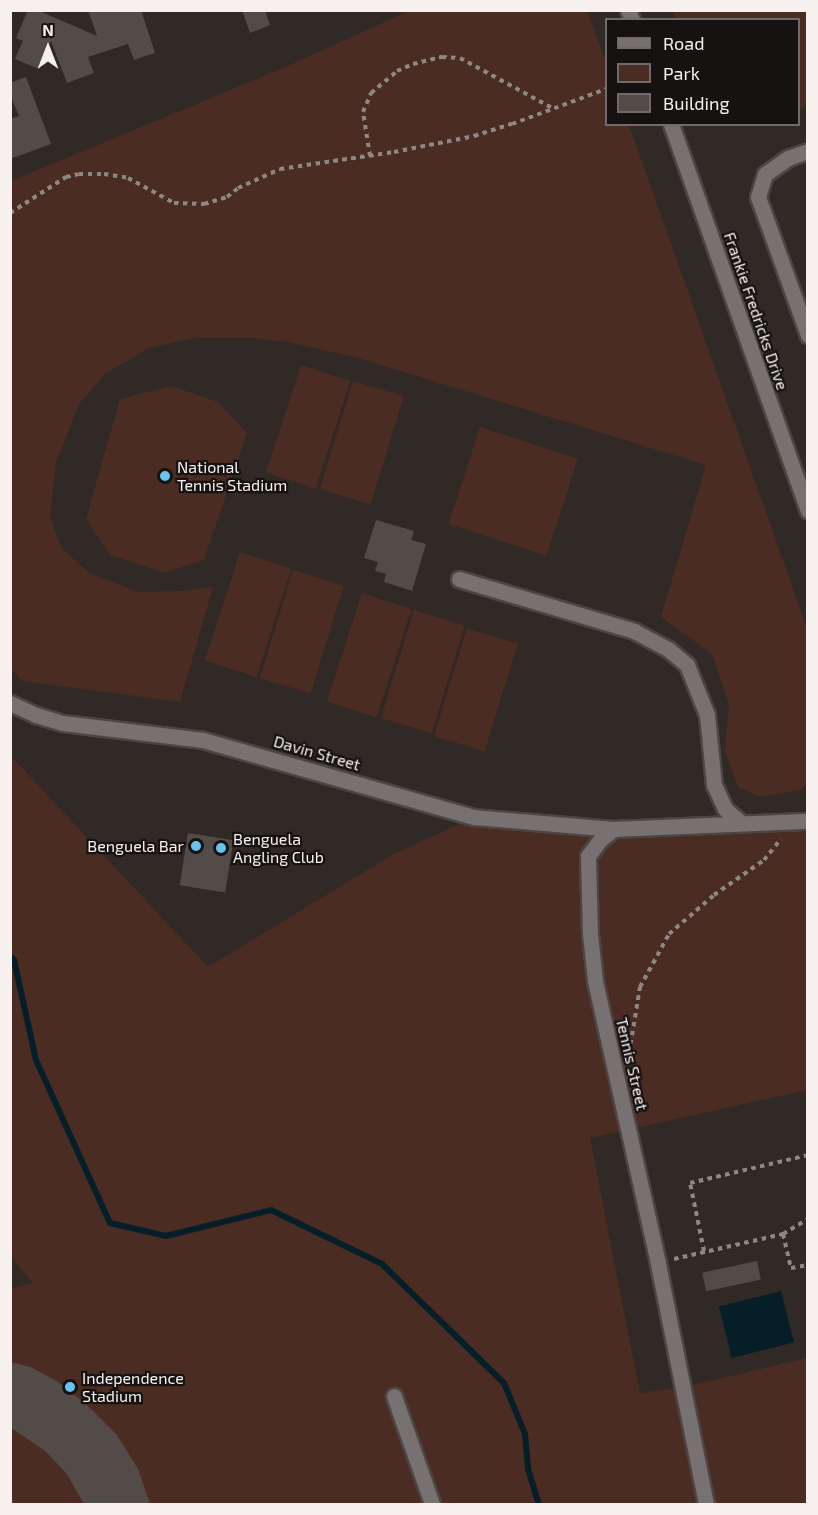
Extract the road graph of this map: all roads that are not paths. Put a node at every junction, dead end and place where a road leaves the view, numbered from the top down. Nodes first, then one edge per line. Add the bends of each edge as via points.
1 (672, 126) edge
2 (807, 151) edge
3 (807, 335) edge
4 (807, 510) edge
5 (459, 579) dead end
6 (10, 703) edge
7 (801, 821) edge
8 (741, 823) junction
9 (614, 829) junction
10 (394, 1396) dead end
11 (432, 1504) edge
12 (706, 1504) edge

1 - 4 street, Frankie Fredricks Drive
2 - 3 street via 765,174 758,197
5 - 8 street via 634,631 668,649 687,665 707,715 714,785 725,810
6 - 9 street, Davin Street via 63,723 203,740 474,817
7 - 8 street
8 - 9 street
9 - 12 street, Tennis Street via 588,856 595,980
10 - 11 street

